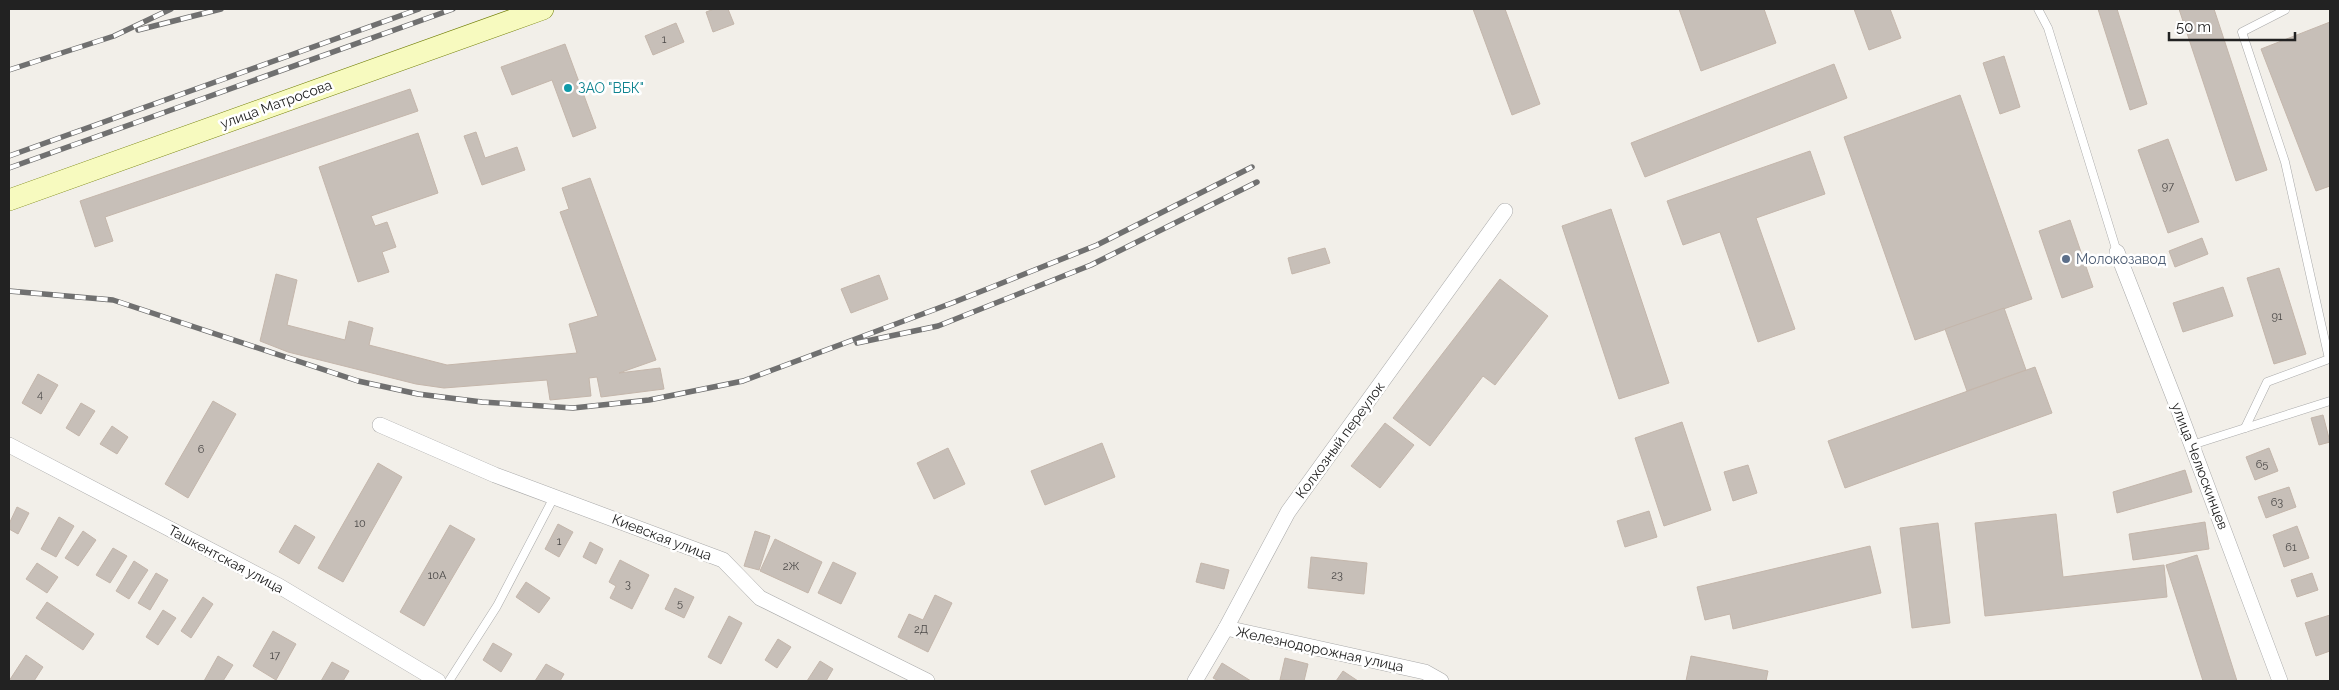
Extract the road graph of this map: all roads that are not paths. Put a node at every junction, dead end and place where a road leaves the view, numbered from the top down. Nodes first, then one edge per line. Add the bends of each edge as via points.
1 (543, 9) edge
2 (2038, 9) edge
3 (2285, 10) edge
4 (9, 200) edge
5 (1505, 211) dead end
6 (2117, 252) joint
7 (2330, 401) edge
8 (380, 424) dead end
9 (2245, 428) junction
10 (9, 444) edge
11 (2192, 445) junction
12 (554, 497) junction
13 (1226, 628) junction
14 (438, 681) edge
15 (449, 681) edge
16 (926, 681) edge
17 (1195, 681) edge
18 (1441, 681) edge
19 (2280, 681) edge

1 - 4 street, улица Матросова
2 - 6 lane via 2048,28
3 - 9 lane via 2242,32 2285,162 2329,360 2267,382
5 - 13 street, Колхозный переулок via 1288,512
6 - 11 street, улица Челюскинцев
7 - 9 lane
8 - 12 street, Киевская улица via 494,475
9 - 11 lane
10 - 14 street, Ташкентская улица via 279,586
11 - 19 street, улица Челюскинцев
12 - 15 lane via 497,606
12 - 16 street, Киевская улица via 723,560 760,598
13 - 17 street, Колхозный переулок
13 - 18 street, Железнодорожная улица via 1425,672

